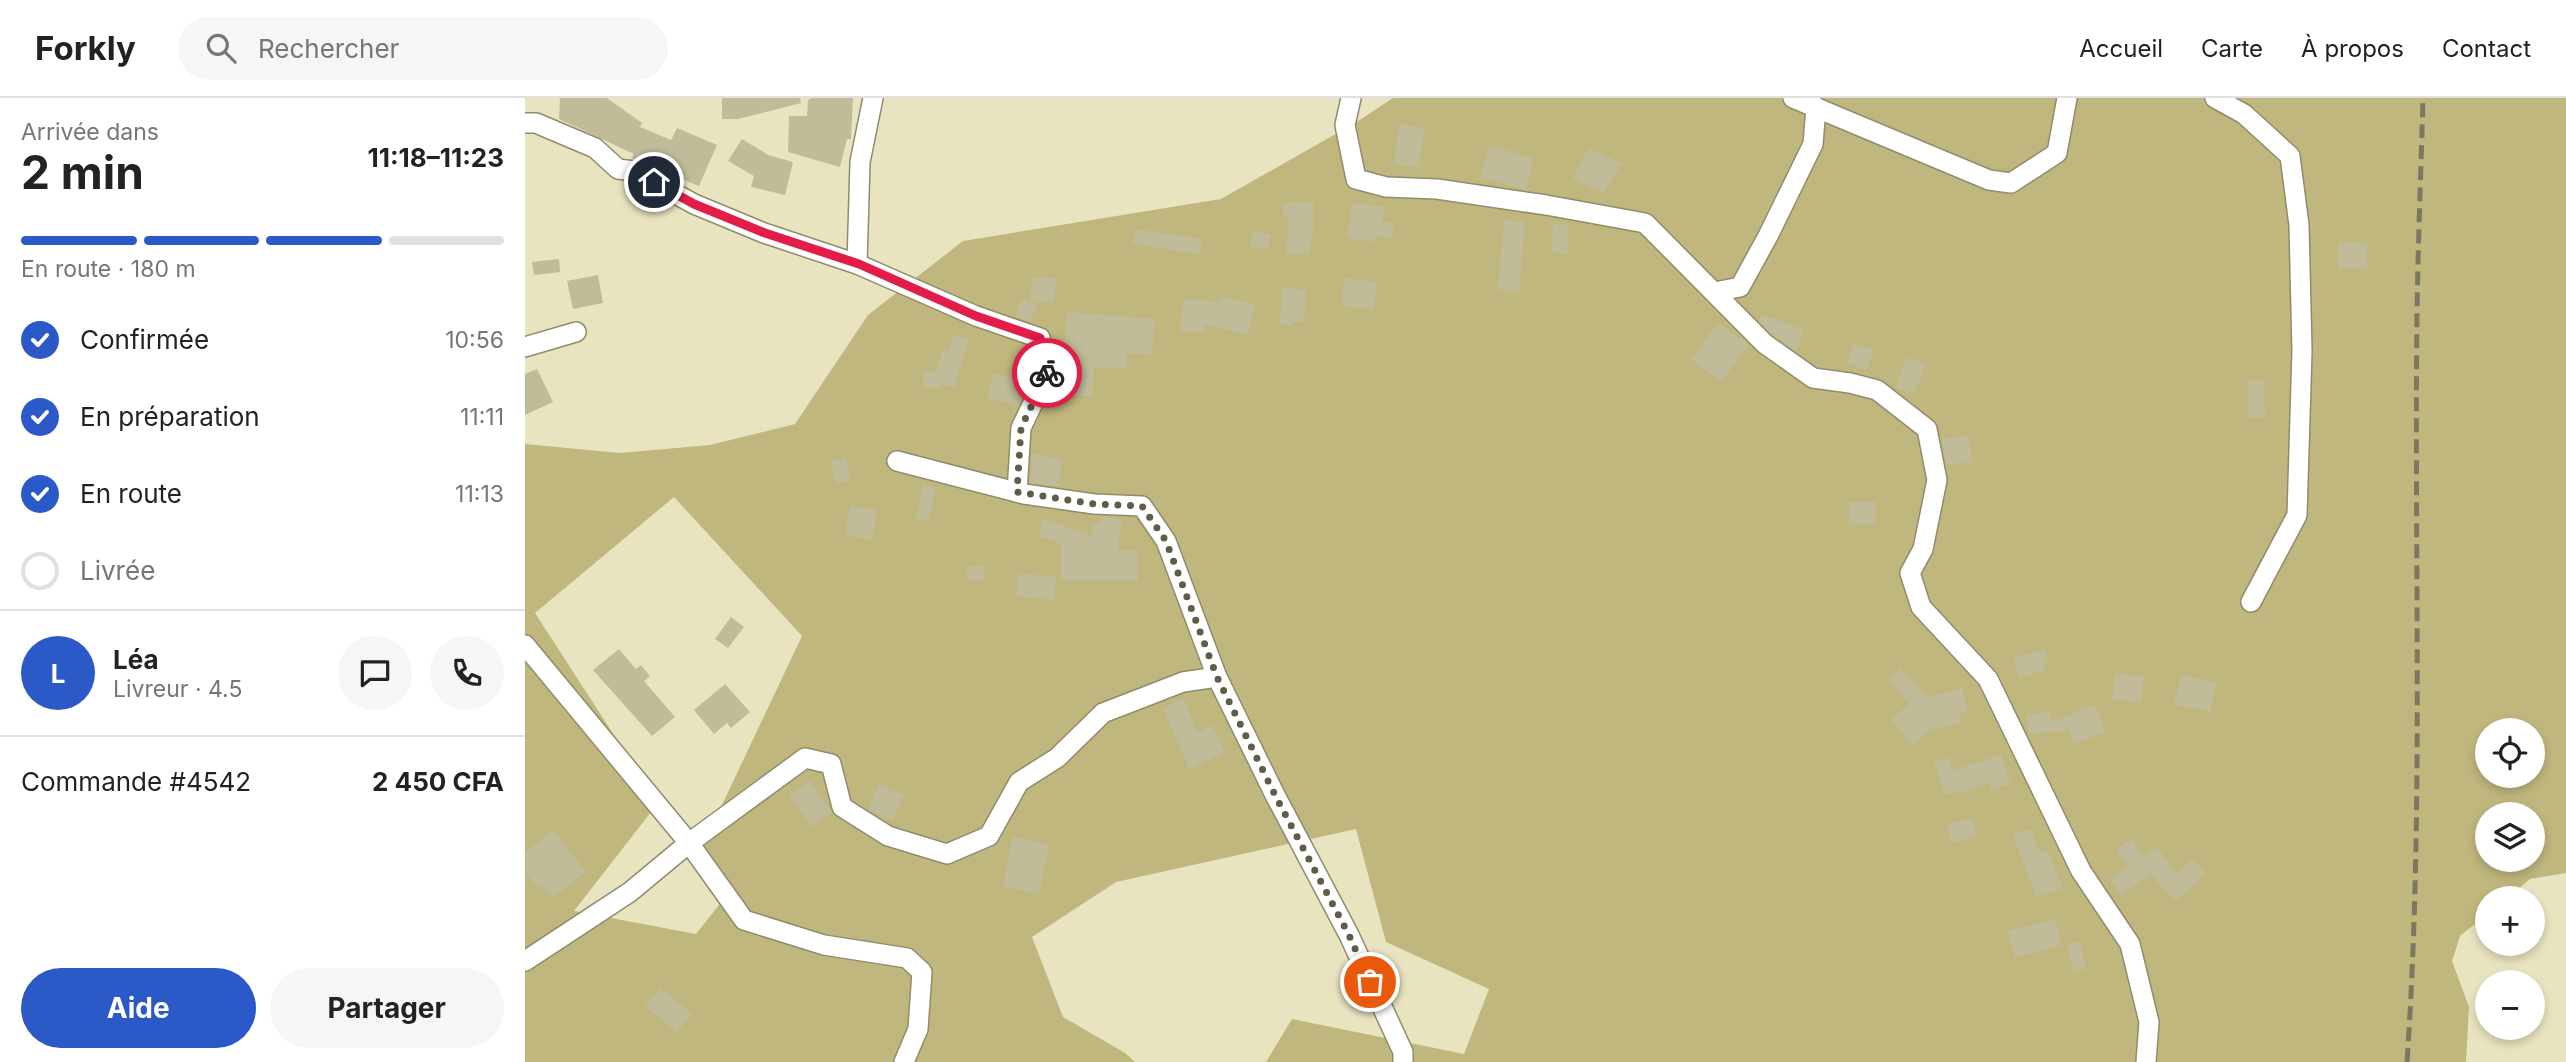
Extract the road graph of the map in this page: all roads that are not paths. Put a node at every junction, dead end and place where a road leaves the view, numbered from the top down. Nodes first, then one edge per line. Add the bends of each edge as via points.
1 (873, 98) edge
2 (1350, 98) edge
3 (1793, 98) edge
4 (2067, 98) edge
5 (2215, 98) edge
6 (1816, 107) junction
7 (525, 123) edge
8 (857, 264) junction
9 (1715, 292) junction
10 (576, 331) dead end
11 (525, 347) edge
12 (897, 461) dead end
13 (1017, 492) junction
14 (2251, 602) dead end
15 (525, 645) edge
16 (1217, 677) junction
17 (689, 843) junction
18 (525, 961) edge
19 (904, 1062) edge
20 (1403, 1062) edge
21 (2146, 1062) edge

1 - 8 street via 860,162
2 - 9 street via 1345,125 1356,179 1645,223
3 - 6 street
4 - 6 street via 2057,153 2011,183 1989,180
5 - 14 street via 2244,114 2290,156 2299,225 2302,352 2297,515
6 - 9 street via 1813,144 1768,236 1740,287
7 - 8 street via 536,123 595,148 618,169 634,172 694,204
8 - 13 street via 976,316 1040,338 1047,374 1021,428
9 - 21 street via 1765,344 1813,378 1877,390 1927,429 1937,480 1923,549 1910,573 1921,607 1987,679 2081,870 2130,944 2149,1022
10 - 11 street
12 - 13 street
13 - 16 street via 1142,506 1166,541
15 - 17 street
16 - 17 street via 1183,682 1104,713 1057,758 1019,782 989,836 947,854 888,836 842,807 831,764 805,758
16 - 20 street via 1349,935 1403,1052
17 - 18 street via 630,892
17 - 19 street via 744,920 824,945 907,958 922,972 918,1030

